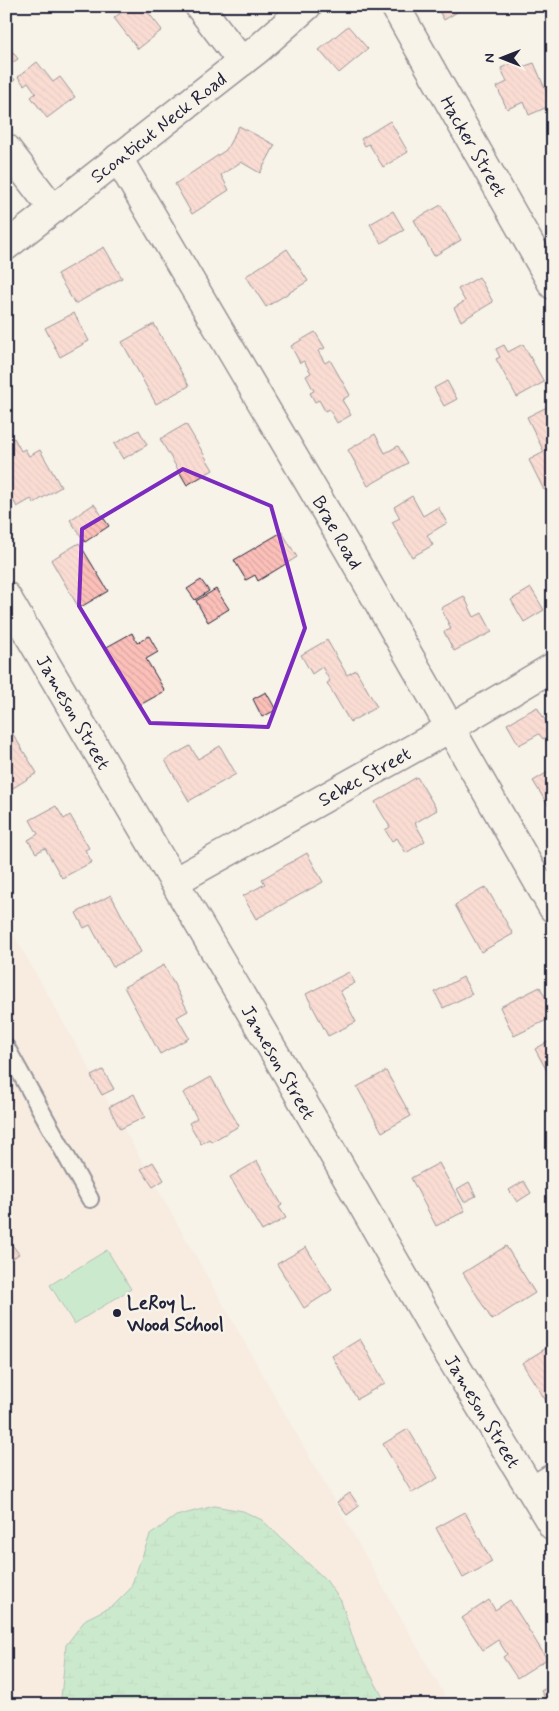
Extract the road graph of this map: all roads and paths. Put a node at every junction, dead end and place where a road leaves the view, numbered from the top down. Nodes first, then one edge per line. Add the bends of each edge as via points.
1 (199, 6) edge
2 (307, 6) edge
3 (395, 6) edge
4 (242, 62) junction
5 (6, 148) edge
6 (118, 158) junction
7 (53, 209) junction
8 (6, 246) edge
9 (553, 285) edge
10 (6, 596) edge
11 (553, 667) edge
12 (450, 728) junction
13 (174, 882) junction
14 (553, 908) edge
15 (6, 1047) edge
16 (90, 1199) dead end
17 (542, 1485) edge
18 (553, 1526) edge

1 - 4 street
2 - 4 street, Sconticut Neck Road
3 - 9 street, Hacker Street
4 - 6 street, Sconticut Neck Road
5 - 7 street
6 - 7 street, Sconticut Neck Road
6 - 12 street, Brae Road
7 - 8 street, Sconticut Neck Road
10 - 13 street, Jameson Street
11 - 12 street, Sebec Street
12 - 13 street, Sebec Street
12 - 14 street, Brae Road
13 - 17 street, Jameson Street via 438,1337
15 - 16 lane
17 - 18 street, Jameson Street

